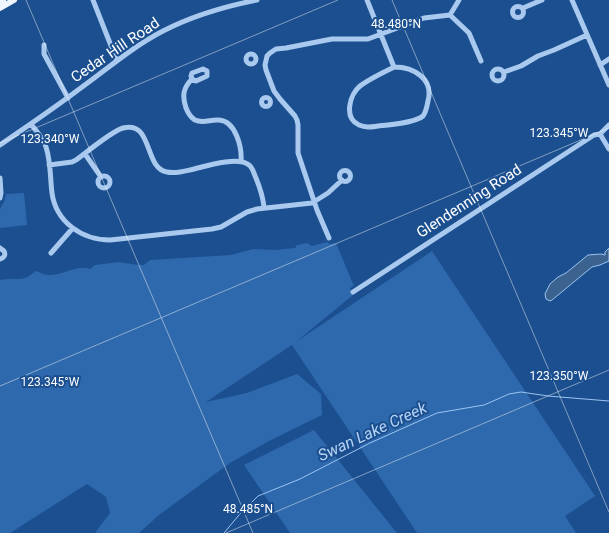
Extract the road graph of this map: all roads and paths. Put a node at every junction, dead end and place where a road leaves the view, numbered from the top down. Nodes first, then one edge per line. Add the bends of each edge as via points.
1 (14, 0) edge
2 (93, 0) edge
3 (257, 0) edge
4 (367, 0) edge
5 (459, 0) edge
6 (542, 0) edge
7 (572, 0) edge
8 (0, 8) edge
9 (522, 8) dead end
10 (450, 15) junction
11 (381, 34) junction
12 (587, 35) junction
13 (44, 45) dead end
14 (609, 59) edge
15 (256, 60) dead end
16 (266, 60) junction
17 (117, 61) junction
18 (481, 61) dead end
19 (600, 65) junction
20 (394, 66) junction
21 (504, 72) dead end
22 (192, 79) dead end
23 (609, 85) edge
24 (277, 95) junction
25 (68, 98) junction
26 (270, 100) dead end
27 (31, 124) junction
28 (609, 125) edge
29 (600, 134) junction
30 (0, 145) edge
31 (609, 149) edge
32 (85, 154) junction
33 (241, 162) junction
34 (49, 165) junction
35 (101, 177) dead end
36 (0, 178) edge
37 (342, 180) dead end
38 (0, 198) edge
39 (315, 200) junction
40 (264, 208) junction
41 (72, 229) junction
42 (329, 238) dead end
43 (0, 248) edge
44 (51, 254) dead end
45 (0, 260) edge
46 (353, 292) dead end

1 - 8 main road
2 - 17 street
3 - 17 street, Cedar Hill Road via 164,30
4 - 11 street
5 - 10 street
6 - 9 street
7 - 12 street
10 - 11 street via 424,18
10 - 18 street via 469,33
11 - 16 street via 368,39 332,39 276,49
11 - 20 street
12 - 19 street
12 - 21 street
13 - 25 street via 44,54
14 - 19 street
15 - 16 street
16 - 24 street via 266,70
17 - 25 street, Cedar Hill Road
19 - 23 street
20 - 20 street via 360,86 352,97 350,109 357,125 368,128 410,122 422,116 430,96 424,78 416,71
22 - 33 street via 185,87 183,98 188,113 194,120 220,120 230,126 241,150
24 - 26 street
24 - 39 street via 297,120 298,153
25 - 27 street, Cedar Hill Road
27 - 30 street, Cedar Hill Road
27 - 34 street via 46,145
28 - 29 street, Glendenning Road
29 - 31 street
29 - 46 street, Glendenning Road
32 - 33 street via 118,131 128,128 144,136 153,159 163,171
32 - 34 street via 72,162
32 - 35 street
33 - 40 street via 252,169
34 - 41 street via 52,195 61,216
36 - 38 street
37 - 39 street
39 - 40 street
39 - 42 street
40 - 41 street via 247,212 221,227 204,230 99,240
41 - 44 street
43 - 45 street via 5,254

